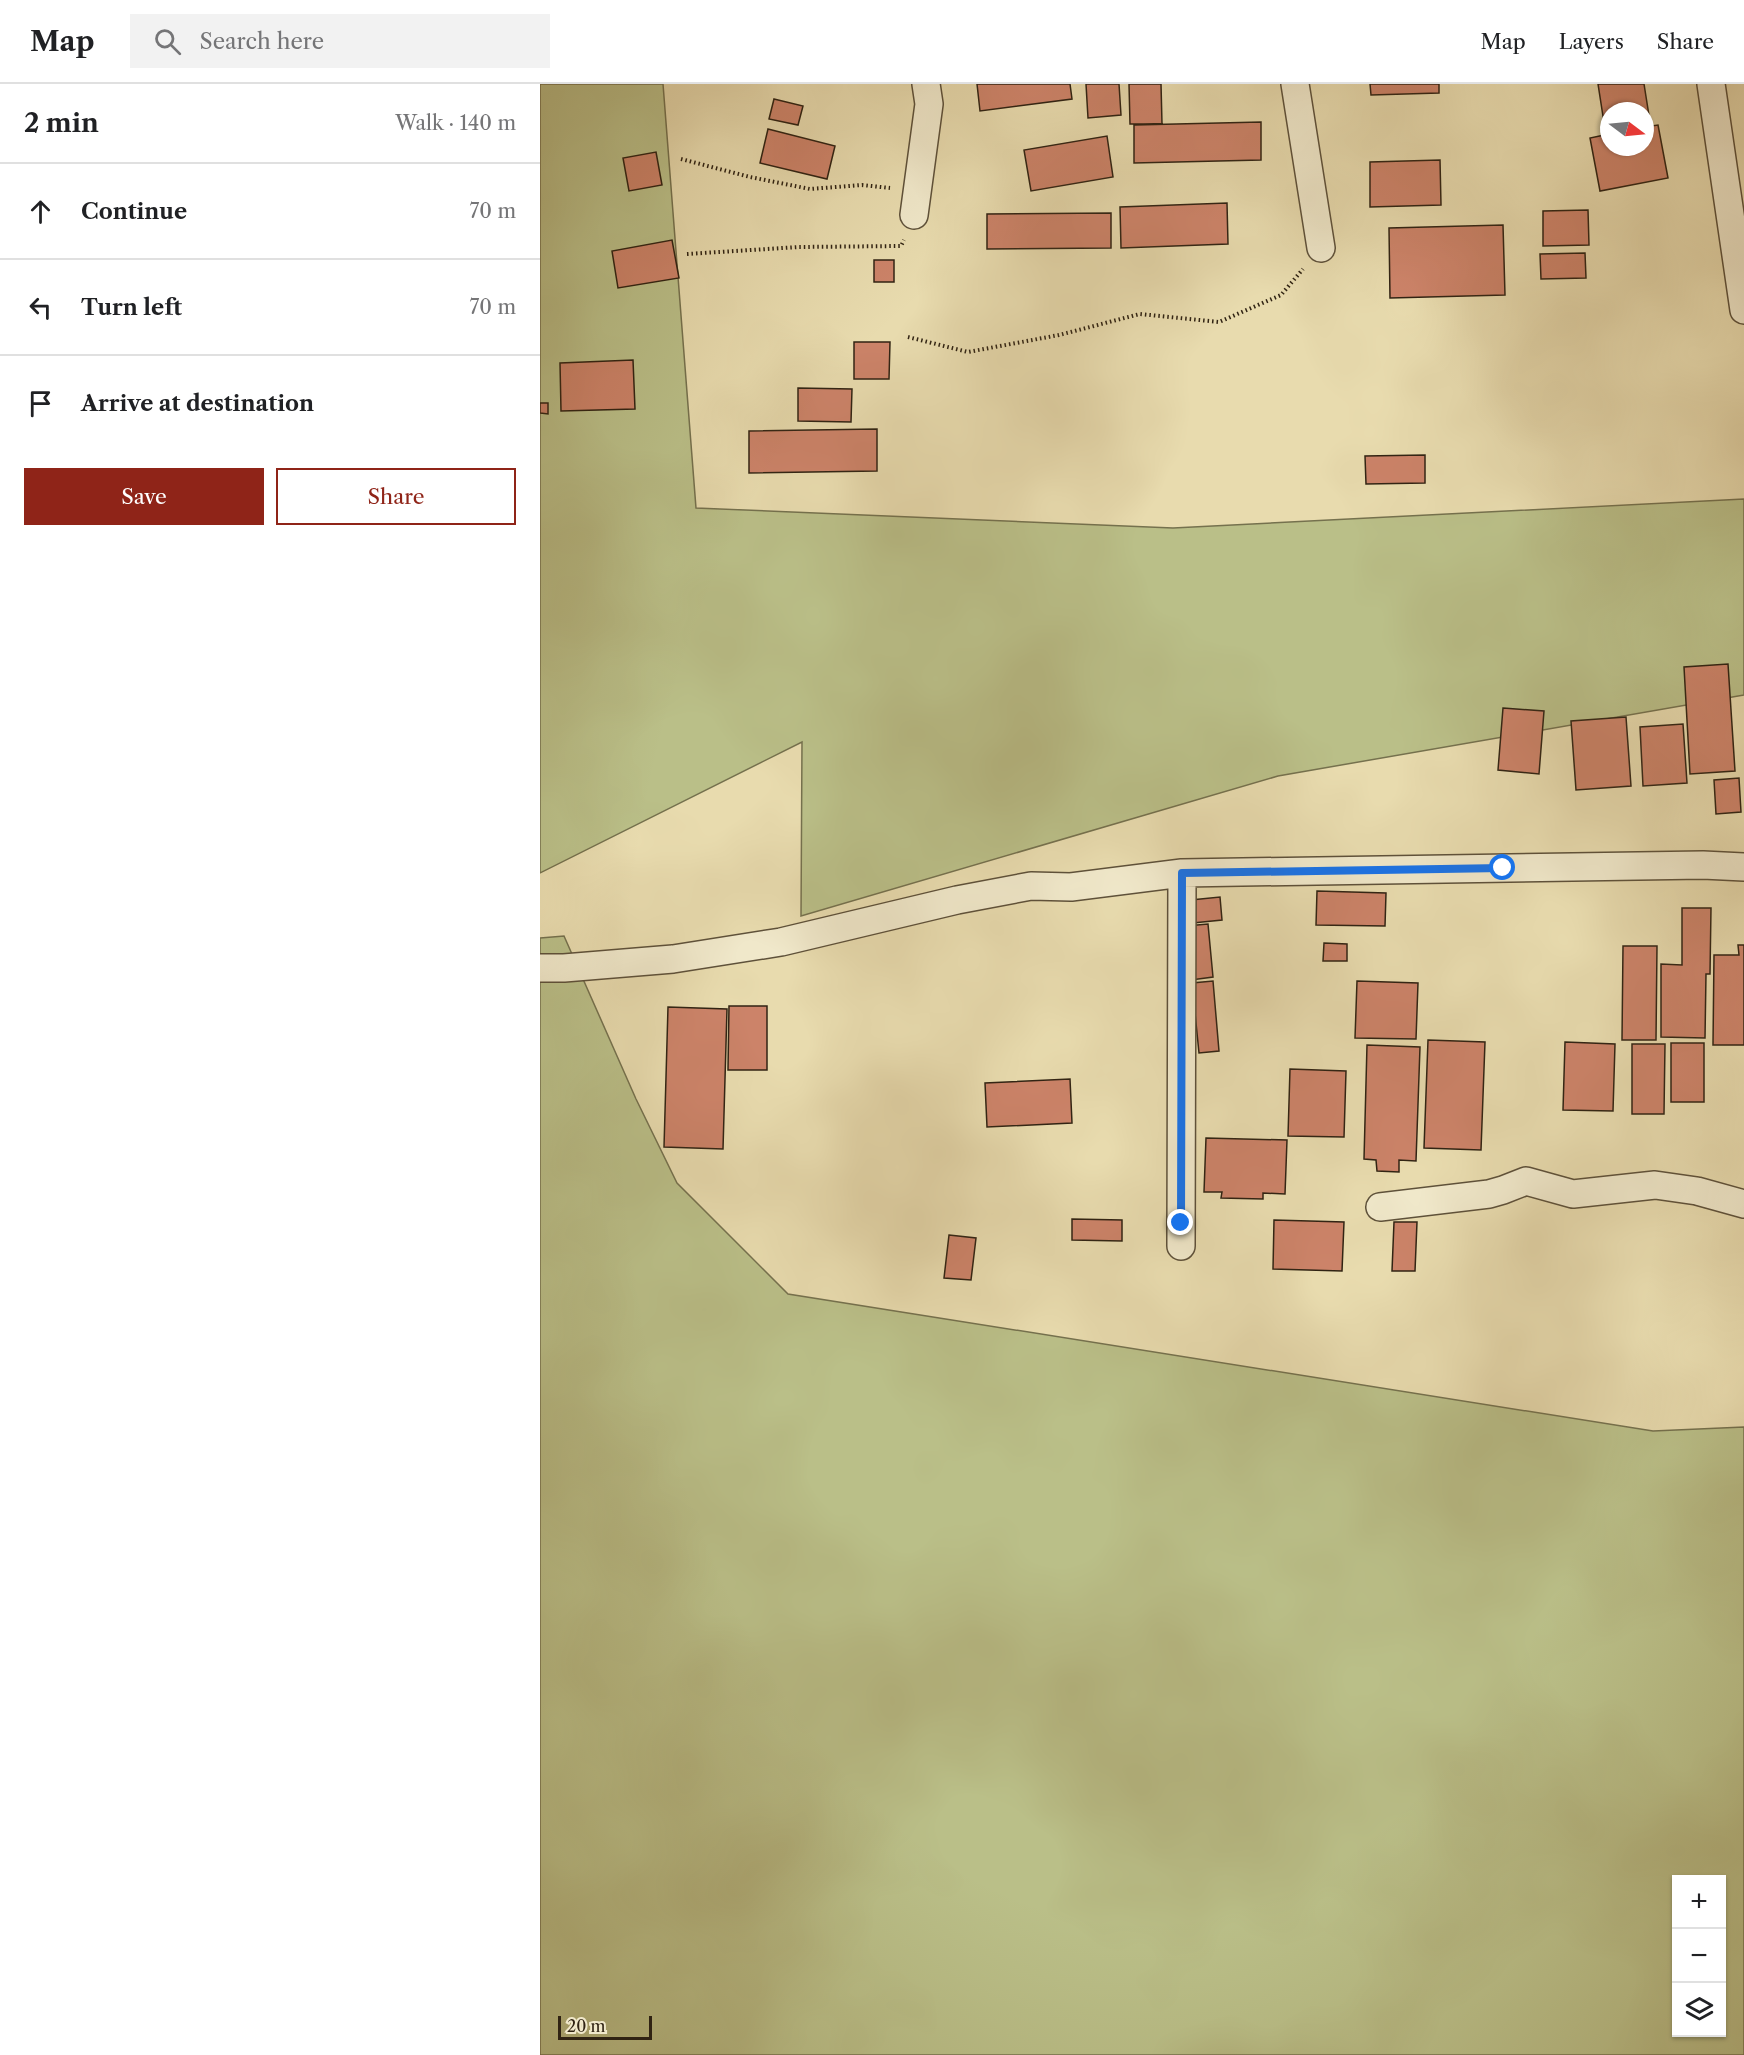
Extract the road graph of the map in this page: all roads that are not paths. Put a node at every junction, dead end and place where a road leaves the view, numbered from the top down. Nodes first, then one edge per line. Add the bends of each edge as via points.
1 (926, 84) edge
2 (1295, 84) edge
3 (1711, 84) edge
4 (916, 203) road end
5 (1321, 248) road end
6 (1744, 310) edge
7 (1744, 867) edge
8 (1182, 873) junction
9 (540, 968) edge
10 (1744, 1204) edge
11 (1380, 1207) dead end
12 (1181, 1246) dead end

1 - 4 street via 929,104
2 - 5 street
3 - 6 street
7 - 8 street
8 - 9 street via 1071,887 1031,886 781,942 673,959
8 - 12 street
10 - 11 street via 1674,1186 1573,1194 1526,1181 1489,1194

